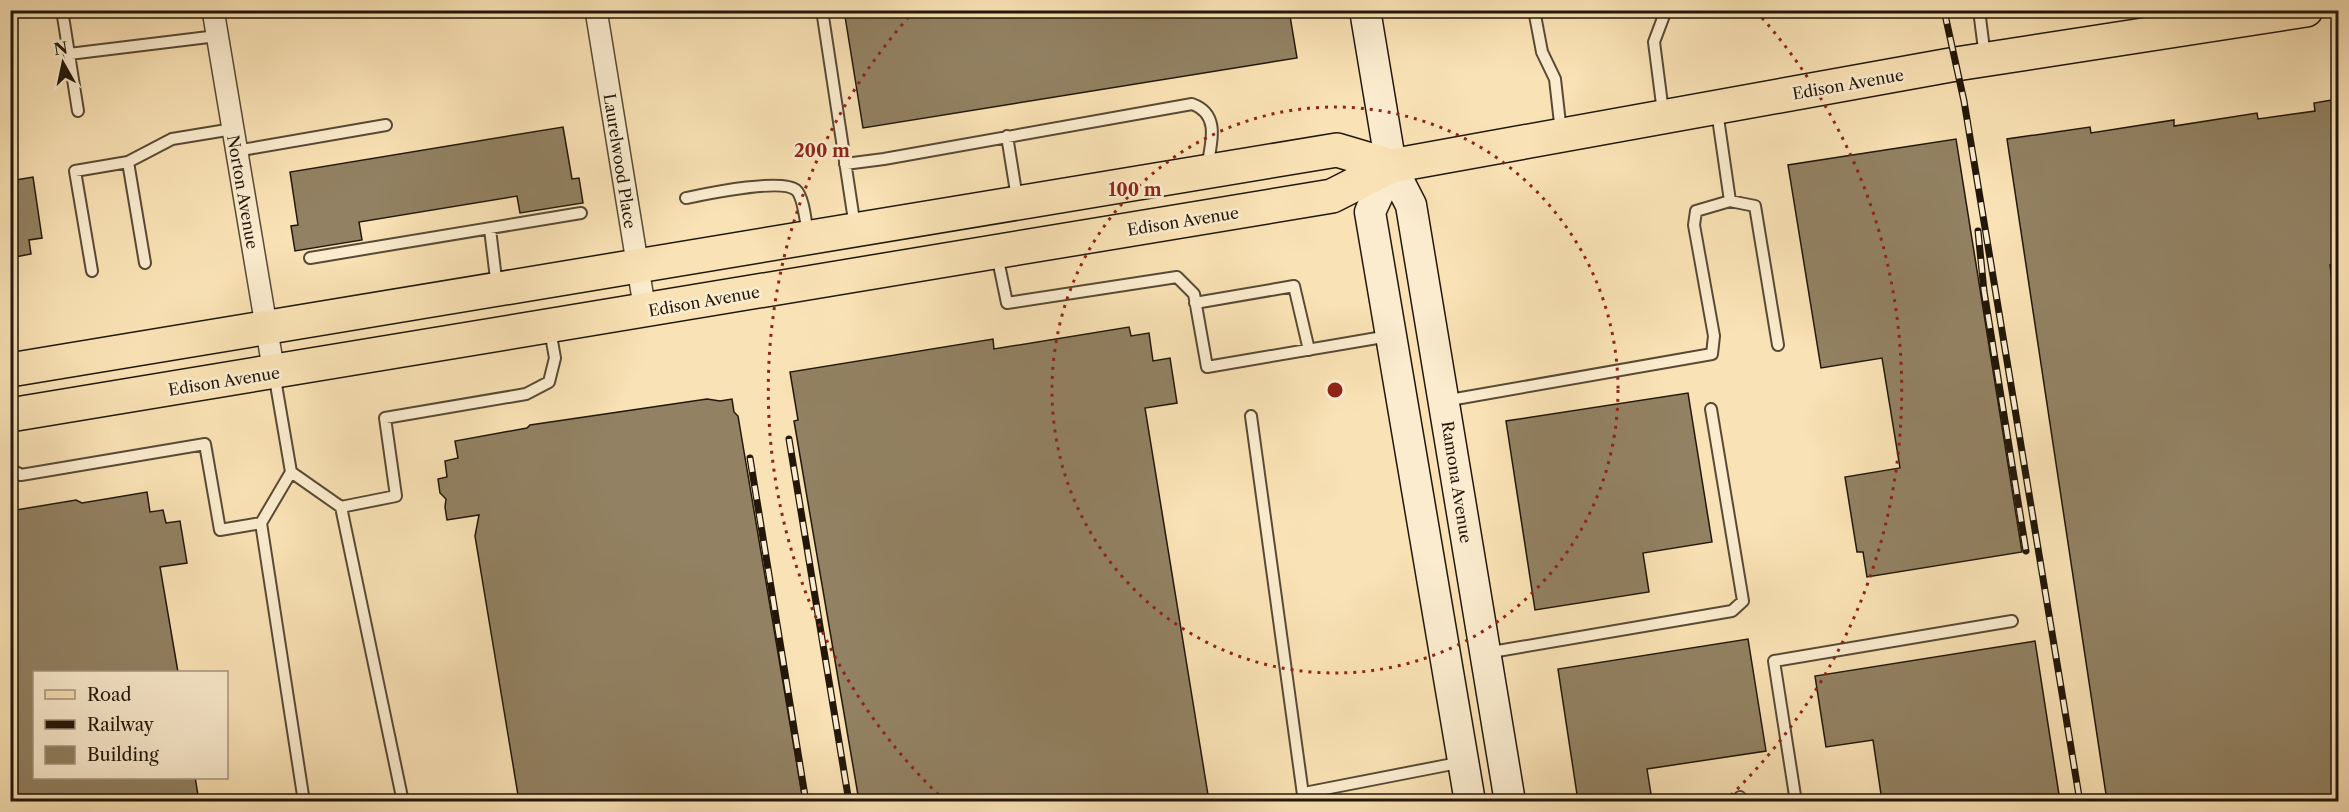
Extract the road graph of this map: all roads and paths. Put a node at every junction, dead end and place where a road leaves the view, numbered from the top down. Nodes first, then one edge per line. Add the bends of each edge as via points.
1 (62, 10) edge
2 (213, 10) edge
3 (596, 10) edge
4 (822, 10) edge
5 (1365, 10) edge
6 (1534, 10) edge
7 (1666, 10) edge
8 (1979, 10) edge
9 (2306, 10) edge
10 (217, 36) junction
11 (69, 54) junction
12 (1985, 60) junction
13 (1716, 108) junction
14 (78, 111) dead end
15 (1663, 117) junction
16 (386, 125) dead end
17 (233, 129) junction
18 (1007, 136) junction
19 (1561, 136) junction
20 (236, 151) junction
21 (128, 162) junction
22 (845, 164) junction
23 (1391, 166) junction
24 (1207, 171) junction
25 (686, 198) dead end
26 (1730, 201) junction
27 (1017, 203) junction
28 (581, 213) dead end
29 (490, 229) junction
30 (855, 230) junction
31 (809, 238) junction
32 (996, 252) junction
33 (310, 258) dead end
34 (145, 263) dead end
35 (638, 267) junction
36 (92, 272) dead end
37 (874, 272) junction
38 (498, 290) junction
39 (1195, 303) junction
40 (645, 311) junction
41 (549, 327) junction
42 (266, 329) junction
43 (1391, 336) junction
44 (1778, 345) dead end
45 (1309, 350) junction
46 (10, 370) edge
47 (274, 373) junction
48 (1444, 401) junction
49 (1711, 409) dead end
50 (10, 415) edge
51 (1251, 416) dead end
52 (10, 469) edge
53 (291, 472) junction
54 (341, 507) junction
55 (261, 523) junction
56 (2013, 621) dead end
57 (1485, 653) junction
58 (1463, 762) junction
59 (1304, 797) edge
60 (304, 801) edge
61 (403, 801) edge
62 (1470, 801) edge
63 (1510, 801) edge
64 (1796, 801) edge

1 - 11 lane
2 - 10 street, Norton Avenue
3 - 35 street, Laurelwood Place
4 - 22 lane
5 - 23 main road, Ramona Avenue
6 - 19 lane via 1542,52 1555,79
7 - 15 lane via 1654,42
8 - 12 lane
9 - 12 main road, Edison Avenue via 2200,23
10 - 11 lane
10 - 17 street, Norton Avenue
11 - 14 lane
12 - 13 main road, Edison Avenue
13 - 15 main road, Edison Avenue
13 - 26 lane
15 - 19 main road, Edison Avenue
16 - 20 lane
17 - 20 street, Norton Avenue
17 - 21 lane via 172,139
18 - 22 lane
18 - 24 lane via 1192,104 1201,107 1211,122 1213,136
18 - 27 lane
19 - 23 main road, Edison Avenue
20 - 42 street, Norton Avenue
21 - 34 lane
21 - 36 lane via 75,171
22 - 30 lane
23 - 24 main road, Edison Avenue via 1337,150
23 - 32 main road, Edison Avenue via 1332,196
23 - 43 main road via 1370,212
23 - 48 main road, Ramona Avenue via 1412,205
24 - 27 main road, Edison Avenue
25 - 31 lane via 757,186 788,187 796,190 801,199
26 - 44 lane via 1755,206
26 - 48 lane via 1696,210 1694,225 1714,336 1712,354
27 - 30 main road, Edison Avenue
27 - 37 main road via 1005,221 994,227 898,244
28 - 29 lane
29 - 33 lane
29 - 38 lane
30 - 31 main road, Edison Avenue
31 - 35 main road, Edison Avenue
32 - 37 main road, Edison Avenue
32 - 39 lane via 1007,303 1177,277 1194,294
35 - 38 main road, Edison Avenue
35 - 40 street, Laurelwood Place
37 - 40 main road, Edison Avenue
38 - 42 main road, Edison Avenue
39 - 45 lane via 1294,286
39 - 45 lane via 1208,367
40 - 41 main road, Edison Avenue
41 - 47 main road, Edison Avenue
41 - 54 lane via 555,358 549,382 526,394 385,418 396,496
42 - 46 main road, Edison Avenue
42 - 47 street, Norton Avenue
43 - 45 lane
43 - 58 main road
47 - 50 main road, Edison Avenue
47 - 53 lane
48 - 57 main road, Ramona Avenue
49 - 57 lane via 1743,601 1732,611
51 - 59 lane
52 - 55 lane via 21,476 205,444 220,530
53 - 54 lane
53 - 55 lane
54 - 61 lane
55 - 60 lane
56 - 64 lane via 1774,661
57 - 63 main road, Ramona Avenue
58 - 59 lane
58 - 62 main road

